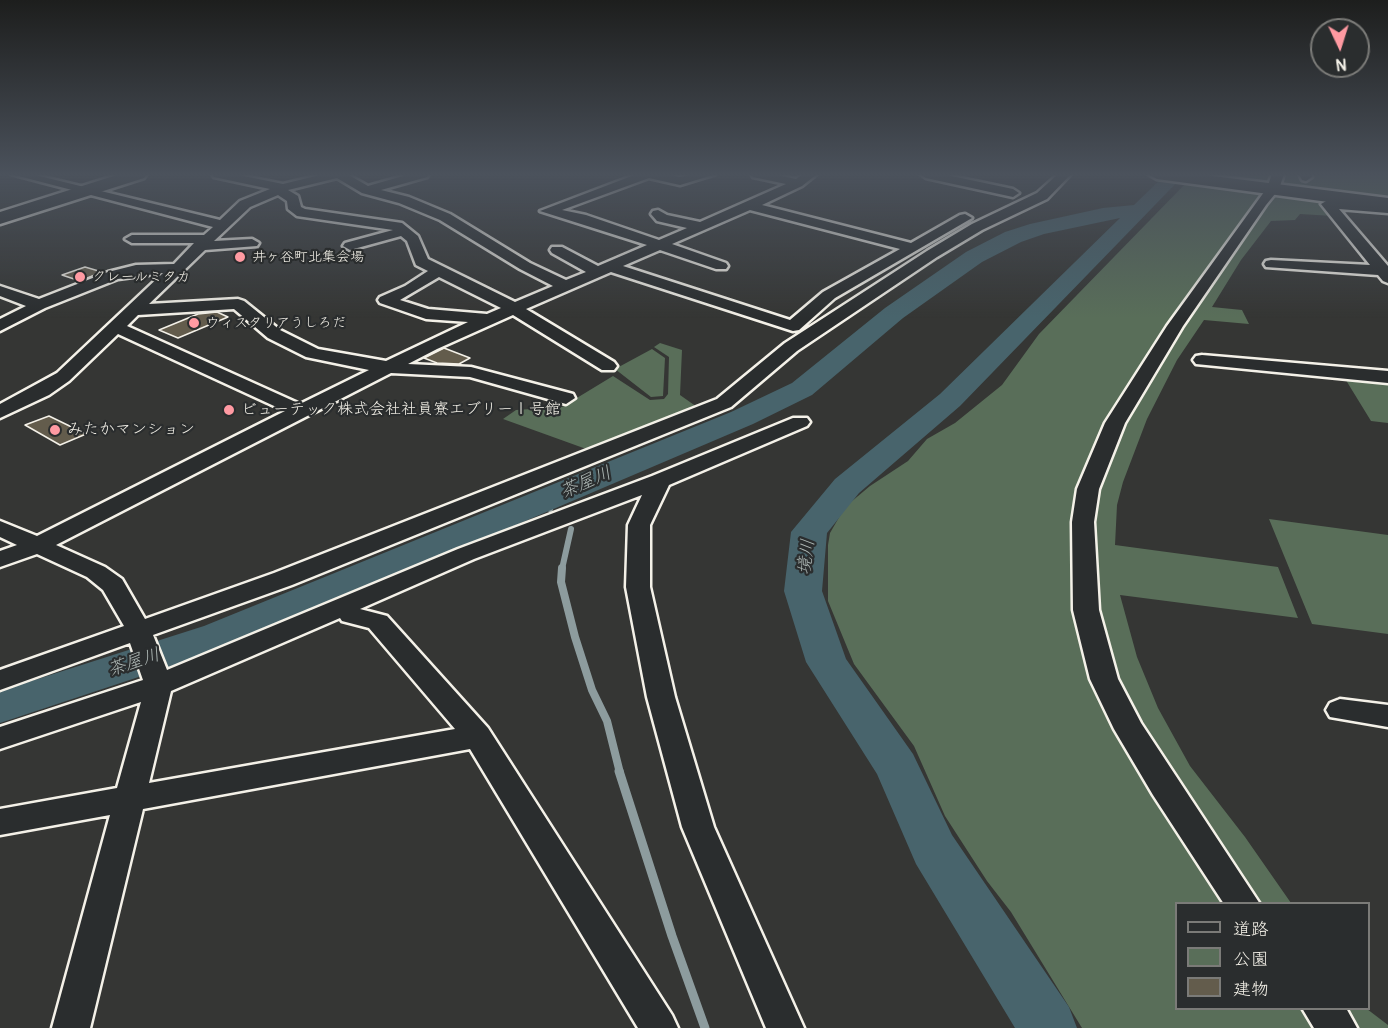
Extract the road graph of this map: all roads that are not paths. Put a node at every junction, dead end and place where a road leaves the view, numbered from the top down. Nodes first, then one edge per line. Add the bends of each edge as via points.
1 (210, 222) edge
2 (225, 222) edge
3 (373, 222) edge
4 (453, 222) edge
5 (592, 222) edge
6 (683, 222) edge
7 (713, 222) edge
8 (812, 222) edge
9 (957, 222) edge
10 (988, 222) edge
11 (1247, 222) edge
12 (1343, 222) edge
13 (222, 225) junction
14 (704, 226) junction
15 (404, 231) junction
16 (132, 239) dead end
17 (203, 243) junction
18 (252, 243) dead end
19 (350, 246) dead end
20 (657, 246) junction
21 (910, 247) junction
22 (556, 250) dead end
23 (1271, 264) dead end
24 (721, 266) dead end
25 (177, 268) junction
26 (440, 270) junction
27 (604, 270) junction
28 (1386, 273) edge
29 (566, 286) junction
30 (0, 291) edge
31 (39, 304) junction
32 (513, 308) junction
33 (133, 310) junction
34 (486, 319) junction
35 (0, 326) edge
36 (116, 327) junction
37 (1202, 360) dead end
38 (608, 366) dead end
39 (388, 367) junction
40 (1388, 377) edge
41 (566, 398) dead end
42 (300, 411) junction
43 (0, 412) edge
44 (800, 422) dead end
45 (660, 481) junction
46 (0, 528) edge
47 (38, 545) junction
48 (0, 560) edge
49 (351, 615) dead end
50 (140, 632) junction
51 (0, 680) edge
52 (159, 685) junction
53 (1340, 710) dead end
54 (1388, 716) edge
55 (478, 736) junction
56 (0, 738) edge
57 (131, 798) junction
58 (0, 822) edge
59 (1243, 902) edge
60 (1324, 1010) edge
61 (71, 1028) edge
62 (659, 1028) edge
63 (785, 1028) edge
64 (1338, 1028) edge

1 - 13 street
2 - 13 street
3 - 15 street
4 - 29 street
5 - 20 street
6 - 14 street
7 - 14 street
8 - 21 street
9 - 21 street
10 - 50 street via 791,347 724,404
11 - 59 street via 1175,326 1115,423 1088,489 1083,522 1086,610 1104,679 1164,786
12 - 28 street
13 - 17 street
14 - 20 street
15 - 19 street
15 - 26 street via 413,239 422,262
16 - 17 street
17 - 18 street
17 - 25 street
20 - 24 street
20 - 27 street
21 - 27 street via 829,295 793,326
22 - 27 street
23 - 28 street
25 - 31 street via 112,275
25 - 33 street
26 - 32 street
26 - 34 street via 386,300 426,314
27 - 29 street
29 - 32 street
30 - 31 street
31 - 35 street
32 - 34 street
32 - 38 street
33 - 36 street
33 - 39 street via 238,304 274,334 312,352
34 - 39 street
36 - 42 street
36 - 43 street via 63,377
37 - 40 street
39 - 41 street via 471,372
39 - 42 street
42 - 47 street
44 - 45 street
45 - 52 street via 466,554
45 - 63 street via 639,525 638,587 661,697 698,826
46 - 47 street
47 - 48 street
47 - 50 street via 96,572 113,585
49 - 55 street via 378,622
50 - 51 street
50 - 52 street
52 - 56 street
52 - 57 street
53 - 54 street
55 - 57 street
55 - 62 street
57 - 58 street
57 - 61 street
60 - 64 street

